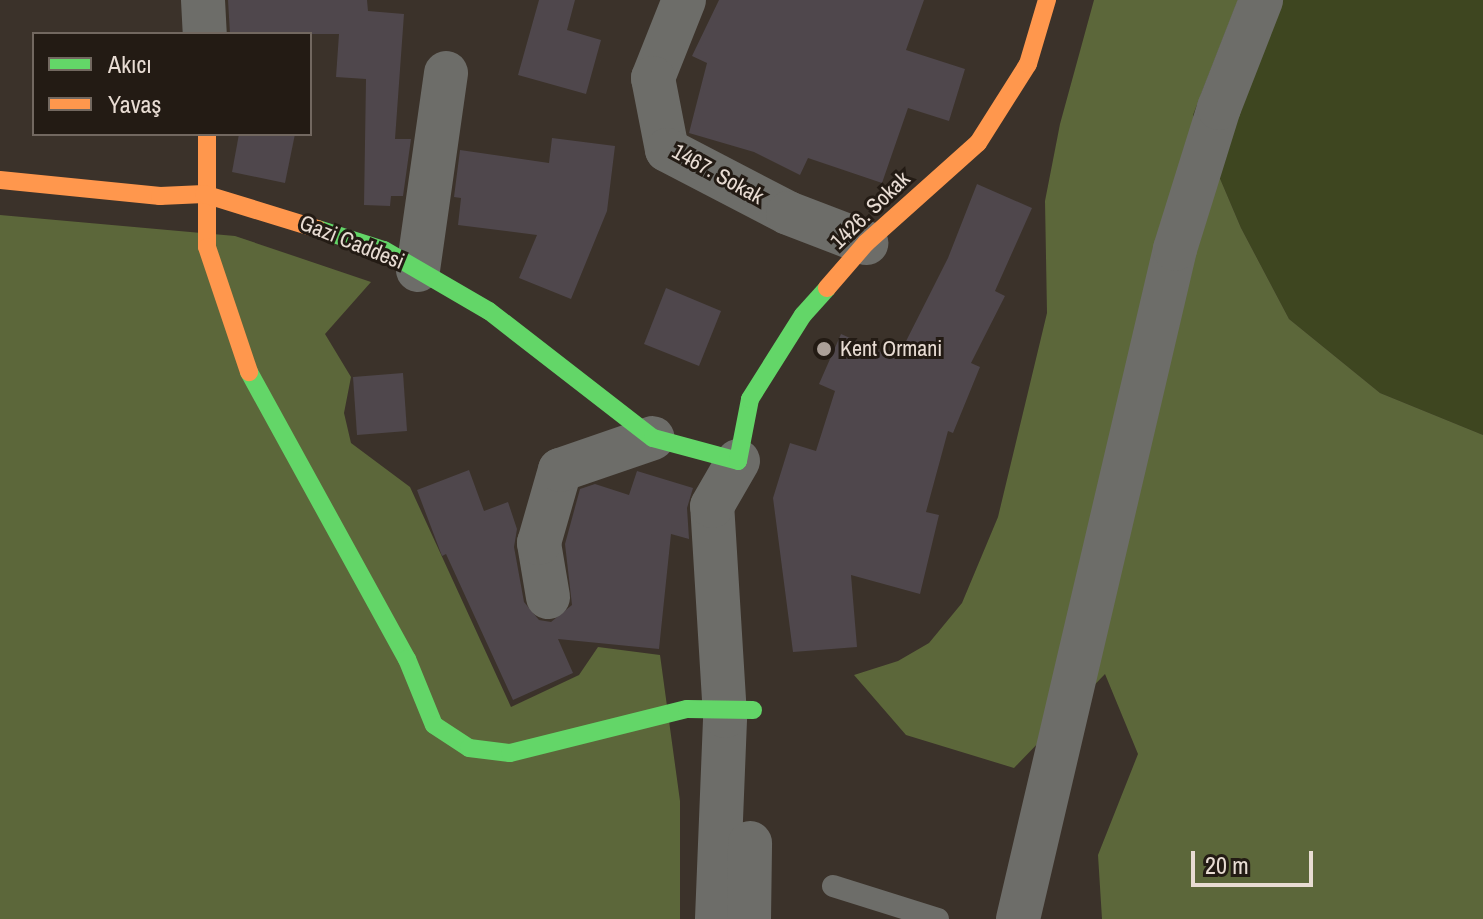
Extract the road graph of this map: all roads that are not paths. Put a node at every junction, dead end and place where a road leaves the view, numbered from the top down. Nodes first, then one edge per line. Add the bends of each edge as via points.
1 (203, 0) edge
2 (684, 0) edge
3 (1047, 0) edge
4 (1261, 0) edge
5 (205, 32) edge
6 (446, 73) dead end
7 (207, 136) edge
8 (0, 180) edge
9 (204, 194) junction
10 (866, 243) junction
11 (418, 270) junction
12 (653, 438) junction
13 (738, 461) junction
14 (548, 597) dead end
15 (739, 710) junction
16 (833, 886) dead end
17 (717, 919) edge
18 (749, 919) edge
19 (938, 919) edge
20 (1018, 919) edge

1 - 5 street
2 - 10 street, 1467. Sokak via 653,78 667,150 788,213
3 - 10 street, 1426. Sokak via 1028,64 978,143
4 - 20 street via 1219,108 1175,249
6 - 11 street
7 - 9 street
8 - 9 street, Gazi Caddesi via 160,196
9 - 11 street, Gazi Caddesi via 384,250
9 - 15 street via 215,287 234,338 260,396 407,659 434,725 469,748 510,753 687,709
10 - 13 street, 1426. Sokak via 803,315 750,399
11 - 12 street, Gazi Caddesi via 546,351
12 - 13 street, Gazi Caddesi
12 - 14 street via 560,470 539,543
13 - 15 street via 712,506
15 - 17 street
15 - 18 street
16 - 19 lane

